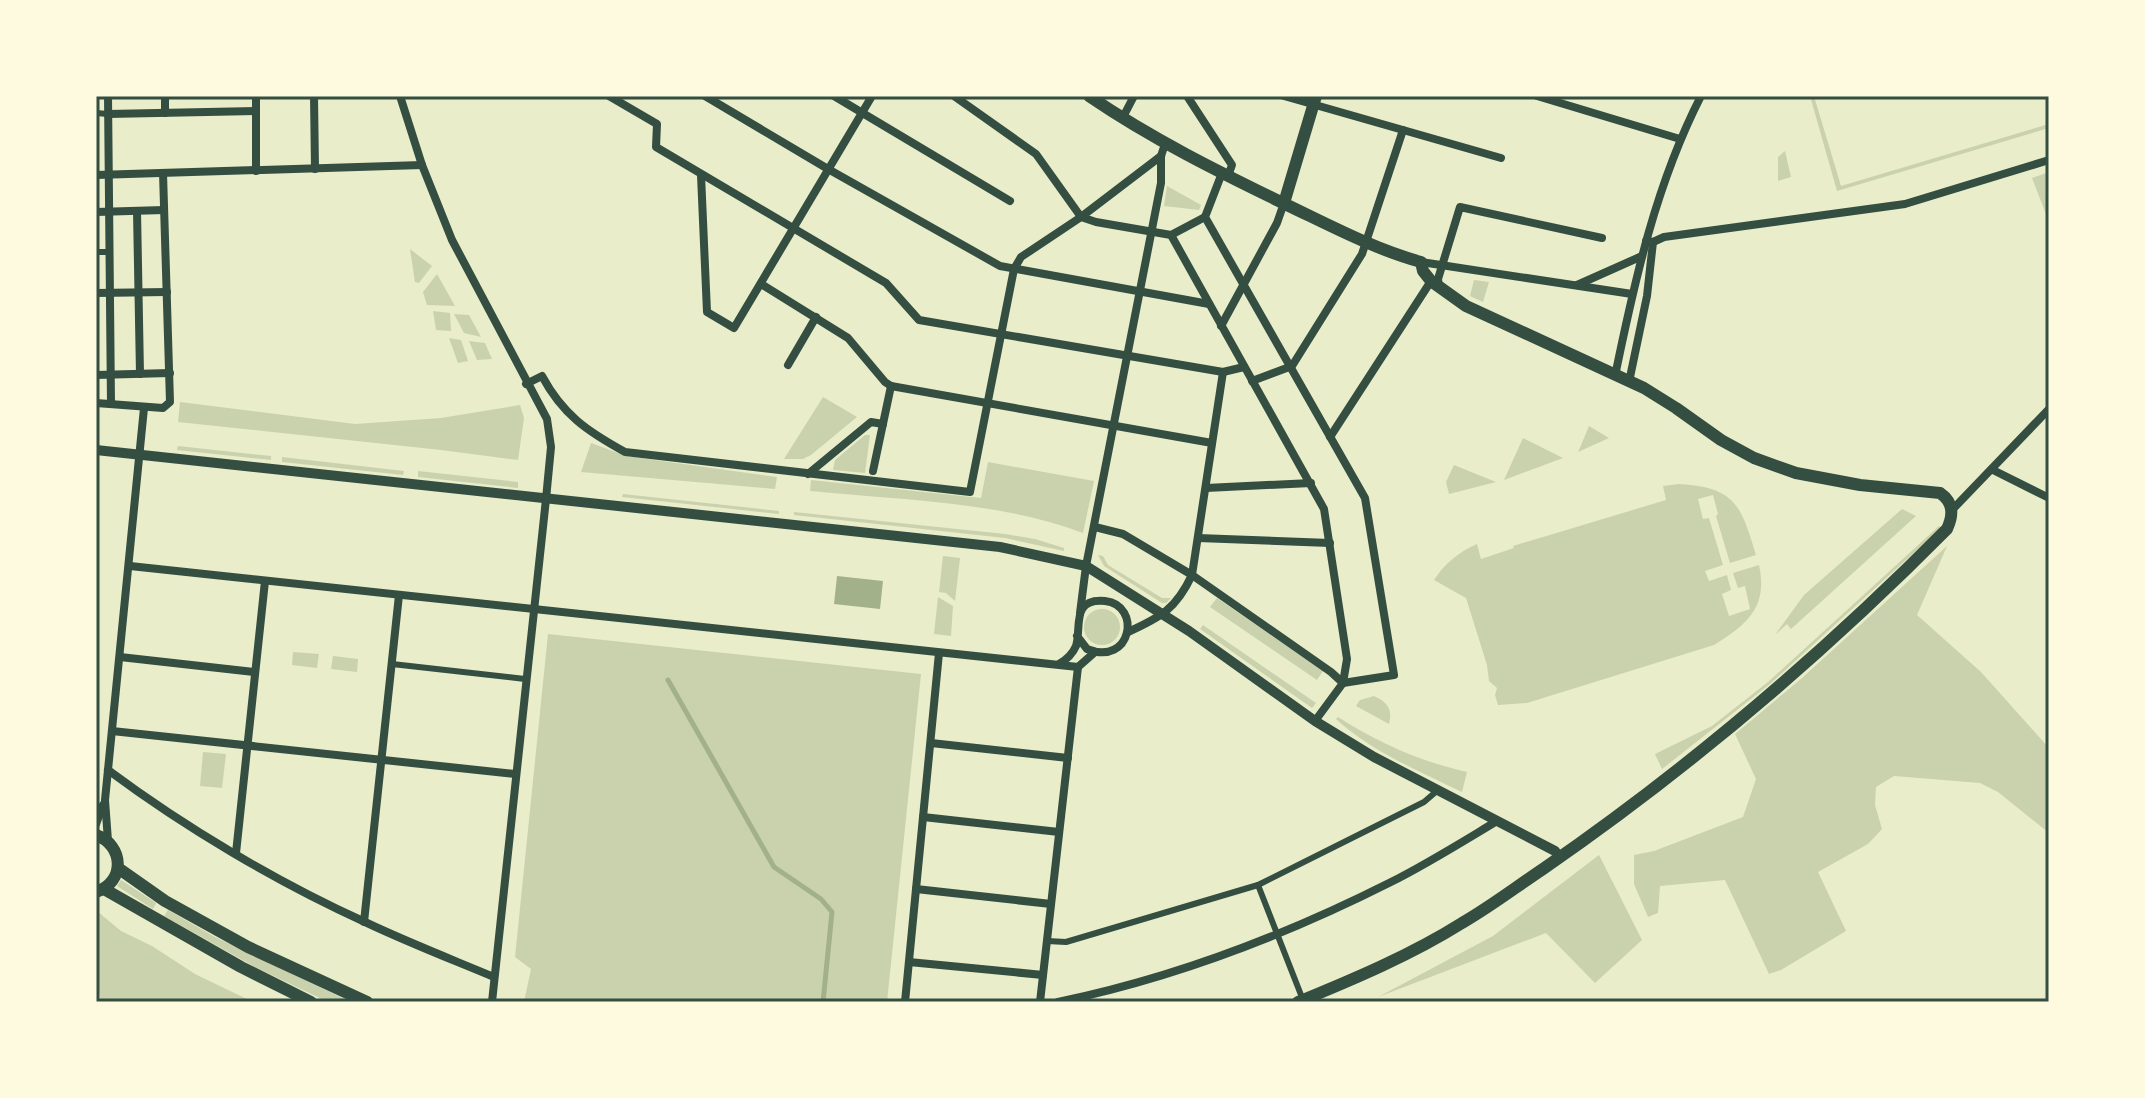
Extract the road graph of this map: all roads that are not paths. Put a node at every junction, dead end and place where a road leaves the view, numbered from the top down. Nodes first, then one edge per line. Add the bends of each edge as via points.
1 (108, 96) edge
2 (165, 96) edge
3 (256, 96) edge
4 (314, 96) edge
5 (400, 96) edge
6 (609, 96) edge
7 (705, 96) edge
8 (834, 96) edge
9 (872, 96) edge
10 (954, 96) edge
11 (1089, 96) edge
12 (1134, 96) edge
13 (1187, 96) edge
14 (1284, 96) edge
15 (1537, 96) edge
16 (1701, 96) edge
17 (1314, 100) edge
18 (256, 111) junction
19 (96, 113) edge
20 (165, 113) junction
21 (862, 113) junction
22 (108, 114) junction
23 (1122, 119) junction
24 (1403, 130) junction
25 (1680, 139) junction
26 (1163, 150) junction
27 (1501, 158) dead end
28 (2049, 160) edge
29 (422, 165) junction
30 (315, 169) junction
31 (828, 169) junction
32 (256, 171) junction
33 (163, 173) junction
34 (1225, 174) junction
35 (96, 175) edge
36 (107, 175) junction
37 (701, 175) junction
38 (1010, 201) dead end
39 (1284, 203) junction
40 (164, 210) junction
41 (108, 211) junction
42 (137, 211) junction
43 (96, 212) edge
44 (1081, 217) junction
45 (1205, 217) junction
46 (793, 229) junction
47 (1152, 232) junction
48 (1171, 235) junction
49 (1602, 238) dead end
50 (1650, 241) junction
51 (1366, 243) junction
52 (96, 252) edge
53 (109, 252) junction
54 (1642, 256) junction
55 (1421, 262) junction
56 (1443, 265) junction
57 (1014, 269) junction
58 (761, 284) junction
59 (1245, 284) junction
60 (1435, 284) junction
61 (1576, 285) junction
62 (167, 292) junction
63 (1140, 292) junction
64 (96, 293) edge
65 (109, 293) junction
66 (139, 293) junction
67 (1632, 294) junction
68 (1209, 304) junction
69 (816, 317) junction
70 (1221, 326) junction
71 (1002, 333) junction
72 (1128, 356) junction
73 (788, 365) dead end
74 (1292, 366) junction
75 (1244, 367) junction
76 (1223, 372) junction
77 (170, 373) junction
78 (140, 374) junction
79 (96, 375) edge
80 (110, 375) junction
81 (1615, 376) junction
82 (1252, 381) junction
83 (1629, 382) junction
84 (526, 384) junction
85 (891, 386) junction
86 (96, 403) edge
87 (988, 403) junction
88 (111, 404) junction
89 (144, 408) junction
90 (2049, 409) edge
91 (883, 424) junction
92 (1115, 425) junction
93 (1330, 437) junction
94 (1212, 443) junction
95 (96, 450) edge
96 (140, 455) junction
97 (1993, 470) junction
98 (873, 471) dead end
99 (808, 474) junction
100 (1311, 483) junction
101 (1206, 488) junction
102 (2049, 498) edge
103 (546, 499) junction
104 (1952, 510) junction
105 (1095, 527) junction
106 (1198, 538) junction
107 (1330, 543) junction
108 (130, 566) junction
109 (1086, 566) junction
110 (1192, 575) junction
111 (265, 581) junction
112 (399, 595) junction
113 (533, 609) junction
114 (1080, 613) junction
115 (1164, 615) junction
116 (1128, 632) junction
117 (1077, 636) junction
118 (1095, 652) junction
119 (939, 653) junction
120 (120, 657) junction
121 (392, 664) junction
122 (1059, 664) junction
123 (1078, 667) junction
124 (254, 672) junction
125 (525, 679) junction
126 (1343, 683) junction
127 (1315, 721) junction
128 (112, 731) junction
129 (931, 743) junction
130 (247, 745) junction
131 (1068, 758) junction
132 (382, 759) junction
133 (108, 770) junction
134 (515, 774) junction
135 (1438, 790) junction
136 (105, 800) junction
137 (923, 817) junction
138 (1497, 821) junction
139 (96, 824) edge
140 (1059, 832) junction
141 (102, 838) edge
142 (236, 853) junction
143 (1559, 857) junction
144 (118, 868) junction
145 (1258, 885) junction
146 (916, 889) junction
147 (100, 890) edge
148 (1051, 904) junction
149 (364, 922) junction
150 (1277, 936) junction
151 (1047, 941) junction
152 (909, 962) junction
153 (1043, 975) junction
154 (494, 977) junction
155 (1300, 1001) edge
156 (311, 1002) edge
157 (367, 1002) edge
158 (492, 1002) edge
159 (905, 1002) edge
160 (1040, 1002) edge
161 (1058, 1002) edge

1 - 22 street
2 - 20 street
3 - 18 street
4 - 30 street
5 - 29 street
6 - 37 street via 657,124 656,147
7 - 31 street
8 - 21 street
9 - 21 street
10 - 44 street via 1036,154
11 - 23 main road
12 - 23 street
13 - 34 street via 1232,165
14 - 17 street
15 - 25 street
16 - 25 street
17 - 24 street
17 - 39 main road
18 - 20 street
18 - 32 street
19 - 22 street
20 - 22 street
21 - 31 street
21 - 38 street
22 - 36 street
23 - 26 main road
24 - 27 street
24 - 51 street
25 - 50 street
26 - 34 main road
26 - 44 street
26 - 47 street
28 - 50 street via 1905,204
29 - 30 street
29 - 84 street via 452,240
30 - 32 street
31 - 46 street
31 - 57 street via 989,261
32 - 33 street
33 - 36 street
33 - 40 street
34 - 39 main road
34 - 45 street
35 - 36 street
36 - 41 street
37 - 46 street
37 - 58 street via 707,312 734,328
39 - 51 main road
39 - 59 street
40 - 42 street
40 - 62 street
41 - 42 street
41 - 43 street
41 - 53 street
42 - 66 street
44 - 47 street
44 - 57 street via 1021,257
45 - 48 street
45 - 59 street
46 - 58 street
46 - 71 street via 886,283 919,320
47 - 48 street
47 - 63 street
48 - 68 street
49 - 56 street via 1460,207
50 - 54 street
50 - 83 street via 1647,296
51 - 55 main road
51 - 74 street
52 - 53 street
53 - 65 street
54 - 61 street
54 - 67 street
55 - 56 street
55 - 60 main road
56 - 60 street
56 - 61 street
57 - 63 street
57 - 71 street
58 - 69 street
59 - 70 street
59 - 74 street
60 - 81 main road via 1466,306
60 - 93 street
61 - 67 street
62 - 66 street
62 - 77 street
63 - 68 street
63 - 72 street
64 - 65 street
65 - 66 street
65 - 80 street
66 - 78 street
67 - 81 street
68 - 70 street
69 - 73 street
69 - 85 street via 848,338
70 - 75 street
71 - 72 street
71 - 87 street
72 - 76 street
72 - 92 street
74 - 82 street
74 - 93 street
75 - 76 street
75 - 82 street
76 - 94 street
77 - 78 street
77 - 89 street via 170,402 163,408
78 - 80 street
79 - 80 street
80 - 88 street
81 - 83 main road
82 - 100 street
83 - 104 main road via 1754,458 1796,473 1940,493
84 - 99 street via 542,376 555,399 587,431 625,452
84 - 103 street via 550,433
85 - 87 street
85 - 91 street
86 - 88 street
87 - 92 street
87 - 99 street via 970,492
88 - 89 street
89 - 96 street
90 - 97 street
91 - 98 street
91 - 99 street via 871,422
92 - 94 street
92 - 105 street
93 - 126 street via 1365,498 1394,675
94 - 101 street
95 - 96 street
96 - 103 street
96 - 108 street
97 - 102 street
97 - 104 street
100 - 101 street
100 - 107 street via 1324,509
101 - 106 street
103 - 109 street via 1000,547
103 - 113 street
104 - 143 main road via 1947,529 1832,639 1719,738
105 - 109 street
105 - 110 street via 1123,534
106 - 107 street
106 - 110 street
107 - 126 street via 1347,659
108 - 111 street
108 - 120 street
109 - 114 street
109 - 115 street
110 - 115 street via 1182,597
110 - 126 street
111 - 112 street
111 - 124 street
112 - 113 street
112 - 121 street
113 - 119 street
113 - 125 street
114 - 116 street via 1094,602 1111,603 1125,614
114 - 117 street
115 - 116 street
115 - 127 street
116 - 118 street via 1112,652
117 - 118 street
117 - 122 street via 1075,647
118 - 123 street
119 - 122 street
119 - 129 street
120 - 124 street
120 - 128 street
121 - 125 street
121 - 132 street
122 - 123 street
123 - 131 street
124 - 130 street
125 - 134 street
126 - 127 street
127 - 135 street
128 - 130 street
128 - 133 street
129 - 131 street
129 - 137 street
130 - 132 street
130 - 142 street
131 - 140 street
132 - 134 street
132 - 149 street
133 - 136 street
133 - 142 street
134 - 154 street
135 - 138 street
135 - 145 street via 1424,802
136 - 139 street
136 - 141 street
137 - 140 street
137 - 146 street
138 - 143 street
138 - 150 street via 1393,881
140 - 148 street
141 - 144 main road via 116,852
142 - 149 street
143 - 155 main road via 1462,924
144 - 147 main road via 111,884
144 - 157 main road via 248,947
145 - 150 street
145 - 151 street via 1066,942
146 - 148 street
146 - 152 street
147 - 156 main road
148 - 151 street
149 - 154 street
150 - 155 street
150 - 161 street via 1159,976
151 - 153 street
152 - 153 street
152 - 159 street
153 - 160 street
154 - 158 street

